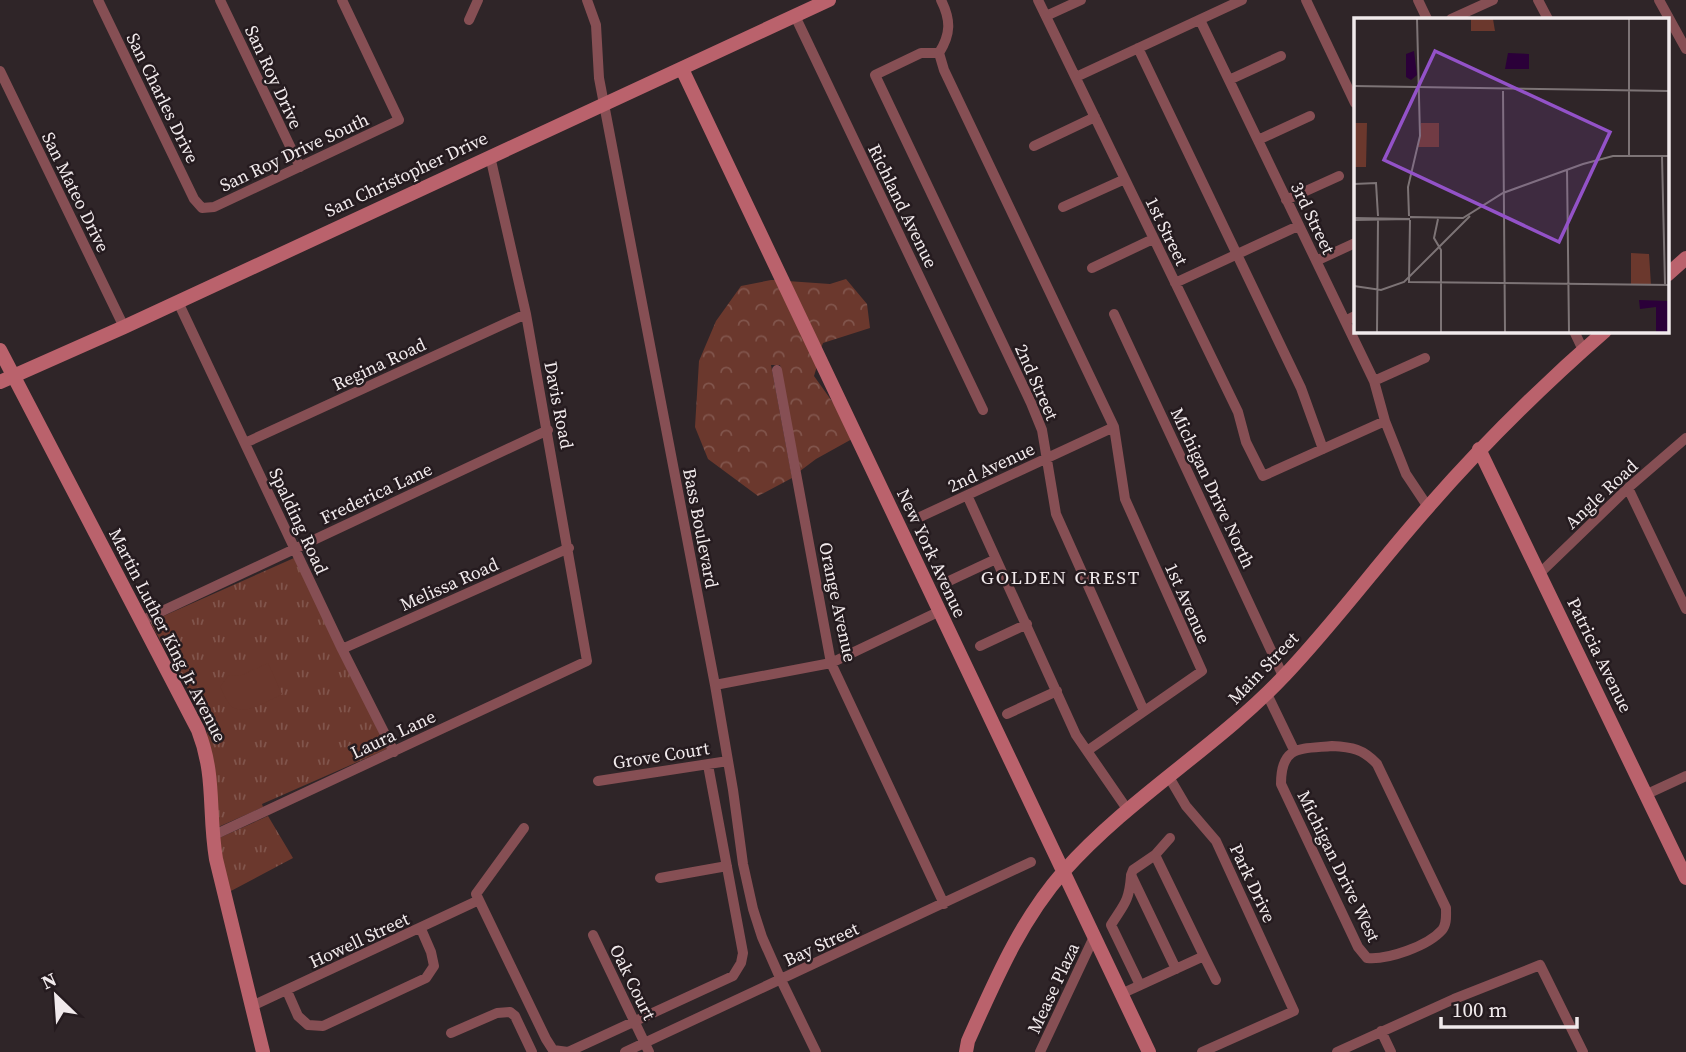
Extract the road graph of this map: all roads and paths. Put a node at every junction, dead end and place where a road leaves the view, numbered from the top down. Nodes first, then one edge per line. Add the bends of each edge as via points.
1 (99, 0) edge
2 (220, 0) edge
3 (342, 0) edge
4 (478, 0) edge
5 (587, 0) edge
6 (829, 0) edge
7 (941, 0) edge
8 (1038, 0) edge
9 (1081, 0) edge
10 (1242, 0) edge
11 (1306, 0) edge
12 (1418, 0) edge
13 (1493, 0) edge
14 (1538, 0) edge
15 (1659, 0) edge
16 (795, 16) junction
17 (1046, 16) junction
18 (1427, 18) edge
19 (1453, 18) edge
20 (1547, 18) edge
21 (469, 20) dead end
22 (1200, 20) junction
23 (1138, 48) junction
24 (1686, 49) edge
25 (939, 53) junction
26 (1281, 56) dead end
27 (682, 69) junction
28 (0, 71) edge
29 (1076, 77) junction
30 (1229, 80) junction
31 (1354, 101) edge
32 (605, 103) junction
33 (1310, 116) dead end
34 (1095, 117) junction
35 (1258, 140) junction
36 (1034, 146) dead end
37 (490, 156) junction
38 (300, 167) junction
39 (1339, 176) dead end
40 (1125, 179) junction
41 (1286, 200) junction
42 (1063, 207) dead end
43 (202, 208) joint
44 (1298, 226) junction
45 (1153, 239) junction
46 (1354, 243) edge
47 (1237, 254) junction
48 (1686, 258) edge
49 (1317, 261) junction
50 (1092, 268) dead end
51 (1668, 274) edge
52 (1175, 283) junction
53 (178, 302) junction
54 (526, 314) junction
55 (1114, 314) dead end
56 (1354, 316) edge
57 (1345, 321) junction
58 (124, 327) junction
59 (1574, 332) edge
60 (1604, 332) edge
61 (0, 350) edge
62 (1583, 350) junction
63 (1425, 358) dead end
64 (777, 370) dead end
65 (6, 379) edge
66 (1374, 382) junction
67 (983, 410) dead end
68 (1385, 421) junction
69 (1114, 427) junction
70 (548, 430) junction
71 (1686, 438) edge
72 (244, 443) junction
73 (1323, 449) junction
74 (1479, 449) junction
75 (1046, 459) junction
76 (1628, 488) junction
77 (967, 495) junction
78 (1427, 507) junction
79 (920, 517) dead end
80 (569, 548) junction
81 (294, 549) junction
82 (996, 559) junction
83 (1539, 574) junction
84 (949, 582) dead end
85 (1686, 609) edge
86 (938, 612) junction
87 (141, 621) junction
88 (1027, 624) junction
89 (980, 646) dead end
90 (342, 649) junction
91 (587, 661) joint
92 (831, 663) junction
93 (1283, 676) junction
94 (715, 685) junction
95 (1056, 691) junction
96 (1267, 694) junction
97 (1144, 711) junction
98 (1007, 714) dead end
99 (1294, 750) junction
100 (1087, 751) junction
101 (394, 752) junction
102 (728, 761) junction
103 (708, 765) junction
104 (1686, 776) edge
105 (1169, 777) junction
106 (598, 781) dead end
107 (1645, 795) junction
108 (1127, 809) junction
109 (524, 828) dead end
110 (212, 836) junction
111 (1170, 838) dead end
112 (1155, 855) junction
113 (1031, 862) dead end
114 (727, 866) junction
115 (1063, 873) junction
116 (1131, 875) junction
117 (660, 878) dead end
118 (1686, 878) edge
119 (478, 897) junction
120 (944, 904) junction
121 (421, 929) junction
122 (593, 935) dead end
123 (1094, 937) junction
124 (1204, 956) junction
125 (1176, 969) junction
126 (780, 980) junction
127 (1216, 980) dead end
128 (1140, 985) junction
129 (286, 991) junction
130 (1121, 994) junction
131 (252, 1006) junction
132 (633, 1022) junction
133 (1381, 1031) junction
134 (451, 1033) dead end
135 (967, 1046) edge
136 (647, 1047) edge
137 (263, 1052) edge
138 (533, 1052) edge
139 (625, 1052) edge
140 (817, 1052) edge
141 (958, 1052) edge
142 (1040, 1052) edge
143 (1149, 1052) edge
144 (1202, 1052) edge
145 (1337, 1052) edge
146 (1391, 1052) edge
147 (1583, 1052) edge

1 - 43 street, San Charles Drive
2 - 38 street, San Roy Drive
3 - 38 street, San Roy Drive South via 399,120
4 - 21 street
5 - 32 street, Bass Boulevard via 596,25
6 - 16 street, San Christopher Drive
7 - 25 street via 950,25
8 - 17 street, 1st Street
9 - 17 street
10 - 22 street
11 - 31 street
12 - 18 street
13 - 19 street
14 - 20 street
15 - 24 street
16 - 27 street, San Christopher Drive
16 - 67 street, Richland Avenue
17 - 29 street, 1st Street
22 - 23 street
22 - 30 street, 3rd Street
23 - 29 street
23 - 47 street
25 - 69 street
25 - 75 street, 2nd Street via 921,53 875,75 1031,403 1042,430
26 - 30 street
27 - 32 street, San Christopher Drive
27 - 86 street, New York Avenue
28 - 58 street, San Mateo Drive
29 - 34 street, 1st Street
30 - 35 street, 3rd Street
32 - 37 street, San Christopher Drive
32 - 94 street, Bass Boulevard
33 - 35 street
34 - 36 street
34 - 40 street, 1st Street
35 - 41 street, 3rd Street
37 - 53 street, San Christopher Drive
37 - 54 street, Davis Road
38 - 43 street, San Roy Drive South via 214,207
39 - 41 street
40 - 42 street
40 - 45 street, 1st Street
41 - 44 street, 3rd Street
44 - 47 street
44 - 49 street, 3rd Street
45 - 50 street
45 - 52 street, 1st Street
46 - 49 street
47 - 52 street
47 - 73 street via 1301,388
48 - 51 street
49 - 57 street, 3rd Street
52 - 73 street, 1st Street via 1264,476
53 - 58 street, San Christopher Drive
53 - 72 street, Spalding Road
54 - 70 street, Davis Road
54 - 72 street, Regina Road
55 - 93 street, Michigan Drive North
56 - 57 street
57 - 66 street, 3rd Street
58 - 65 street, San Christopher Drive
59 - 62 street
60 - 62 street, Main Street
61 - 65 street, Martin Luther King Jr Avenue
62 - 74 street, Main Street
63 - 66 street
64 - 92 street, Orange Avenue
65 - 87 street, Martin Luther King Jr Avenue
66 - 68 street, 3rd Street
68 - 73 street
68 - 78 street, 3rd Street via 1406,474
69 - 75 street, 2nd Avenue
69 - 97 street, 1st Avenue via 1125,499 1202,671
70 - 80 street, Davis Road
70 - 81 street, Frederica Lane
71 - 76 street, Angle Road
72 - 81 street, Spalding Road
74 - 78 street, Main Street
74 - 83 street, Patricia Avenue
75 - 77 street, 2nd Avenue
75 - 97 street, 2nd Street via 1056,514
76 - 83 street, Angle Road
76 - 85 street
77 - 79 street, 2nd Avenue
77 - 82 street
78 - 93 street, Main Street
80 - 90 street, Melissa Road
80 - 91 street, Davis Road
81 - 87 street, Frederica Lane
81 - 90 street, Spalding Road
82 - 84 street
82 - 88 street
83 - 107 street, Patricia Avenue
86 - 92 street
86 - 115 street, New York Avenue
87 - 110 street, Martin Luther King Jr Avenue via 207,753
88 - 89 street
88 - 95 street
90 - 101 street, Spalding Road
91 - 101 street, Laura Lane
92 - 94 street
92 - 120 street, Orange Avenue
93 - 96 street, Main Street
94 - 102 street, Bass Boulevard
95 - 98 street
95 - 100 street
96 - 99 street
96 - 105 street, Main Street
97 - 100 street, 1st Avenue
99 - 99 street, Michigan Drive West via 1281,768 1281,784 1358,947 1367,958 1378,959 1433,937 1443,929 1446,908 1377,764 1352,747
100 - 108 street
101 - 110 street, Laura Lane
102 - 103 street, Grove Court
102 - 126 street, Bass Boulevard via 752,909
103 - 106 street, Grove Court
103 - 114 street
104 - 107 street
105 - 108 street, Main Street
105 - 144 street, Park Drive via 1216,841 1294,1010
107 - 118 street, Patricia Avenue
108 - 115 street, Main Street
109 - 119 street
110 - 131 street, Martin Luther King Jr Avenue
111 - 112 street
112 - 116 street
112 - 124 street
113 - 120 street, Bay Street
114 - 117 street
114 - 132 street via 741,963 733,976
115 - 123 street, New York Avenue
115 - 135 street, Main Street via 1028,918 1001,966
116 - 125 street
116 - 128 street via 1130,896 1111,925
119 - 121 street, Howell Street
119 - 132 street via 554,1051 568,1052
120 - 126 street, Bay Street
121 - 129 street, Howell Street
121 - 129 street via 433,965 426,978 323,1026 308,1025
122 - 132 street, Oak Court
123 - 130 street, New York Avenue
123 - 142 street, Mease Plaza
124 - 125 street
124 - 127 street
125 - 128 street
126 - 136 street, Bay Street
126 - 140 street, Bass Boulevard
128 - 130 street
129 - 131 street, Howell Street
130 - 143 street, New York Avenue
131 - 137 street, Martin Luther King Jr Avenue
132 - 136 street, Oak Court
133 - 145 street
133 - 146 street
133 - 147 street via 1540,965
134 - 138 street via 510,1012
135 - 141 street, Main Street
136 - 139 street, Bay Street

